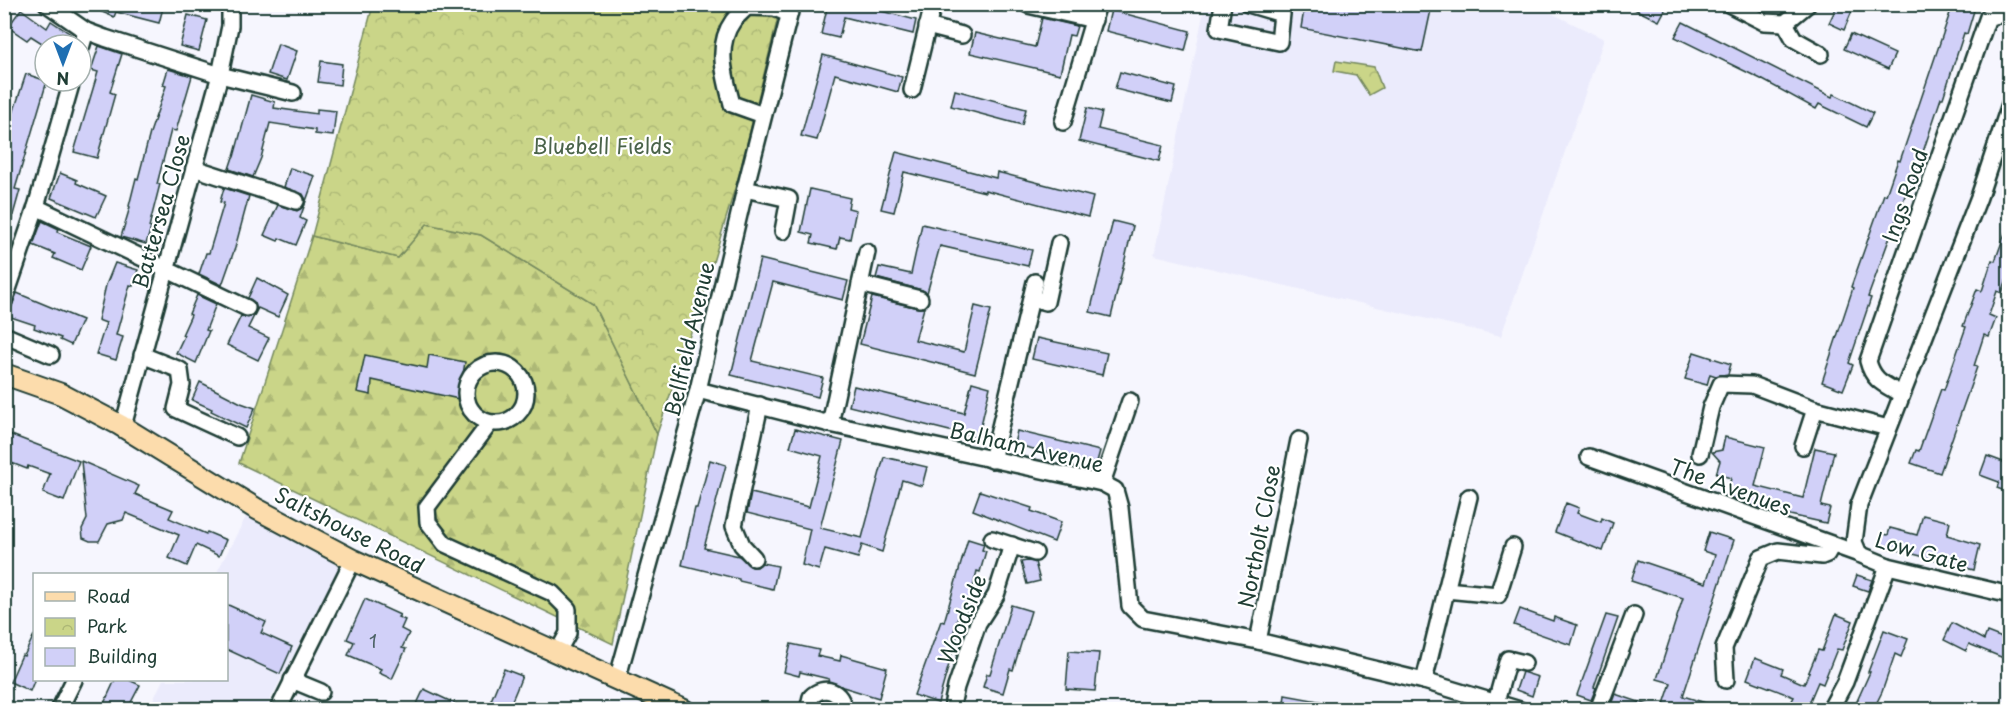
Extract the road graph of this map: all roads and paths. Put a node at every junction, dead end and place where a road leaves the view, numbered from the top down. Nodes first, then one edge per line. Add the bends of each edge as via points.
1 (47, 4) edge
2 (230, 4) edge
3 (933, 4) edge
4 (1098, 4) edge
5 (1223, 4) edge
6 (1729, 4) edge
7 (1808, 4) edge
8 (1028, 5) edge
9 (1250, 5) edge
10 (791, 9) edge
11 (2010, 13) edge
12 (1094, 20) junction
13 (1785, 23) junction
14 (927, 26) junction
15 (86, 31) joint
16 (962, 35) dead end
17 (1821, 54) dead end
18 (220, 75) junction
19 (912, 90) dead end
20 (69, 93) edge
21 (292, 93) dead end
22 (2010, 104) edge
23 (763, 115) junction
24 (1063, 122) dead end
25 (194, 168) junction
26 (745, 189) junction
27 (296, 201) dead end
28 (36, 207) junction
29 (783, 231) dead end
30 (1059, 243) dead end
31 (867, 252) dead end
32 (166, 269) junction
33 (1035, 282) dead end
34 (860, 284) junction
35 (1031, 298) junction
36 (920, 299) dead end
37 (4, 301) edge
38 (247, 308) dead end
39 (4, 335) edge
40 (51, 355) dead end
41 (142, 355) junction
42 (4, 374) edge
43 (698, 390) junction
44 (1901, 394) junction
45 (1130, 401) dead end
46 (760, 405) junction
47 (1815, 409) junction
48 (490, 423) junction
49 (830, 424) junction
50 (123, 426) junction
51 (1888, 428) junction
52 (237, 437) dead end
53 (1299, 440) dead end
54 (1803, 446) dead end
55 (1701, 454) dead end
56 (1589, 457) dead end
57 (992, 460) junction
58 (1102, 483) junction
59 (1469, 497) dead end
60 (992, 539) dead end
61 (1012, 545) junction
62 (1833, 545) junction
63 (1513, 547) dead end
64 (1035, 553) dead end
65 (1859, 554) junction
66 (754, 558) dead end
67 (353, 560) junction
68 (1888, 566) junction
69 (1446, 590) junction
70 (2010, 595) edge
71 (1634, 615) dead end
72 (1258, 640) junction
73 (557, 653) junction
74 (1524, 663) dead end
75 (292, 680) junction
76 (617, 680) junction
77 (1726, 680) dead end
78 (74, 681) edge
79 (1424, 681) junction
80 (321, 692) dead end
81 (1496, 702) junction
82 (59, 710) edge
83 (278, 710) edge
84 (684, 710) edge
85 (808, 710) edge
86 (843, 710) edge
87 (953, 710) edge
88 (1520, 710) edge
89 (1598, 710) edge
90 (1830, 710) edge

1 - 15 street
2 - 18 street, Battersea Close via 230,26
3 - 14 street
4 - 12 street
5 - 9 street via 1219,29 1279,42 1282,14
6 - 13 street via 1764,22
7 - 13 street
8 - 12 street
10 - 23 street, Bellfield Avenue
10 - 23 street via 747,8 733,21 724,41 723,61 732,104
11 - 44 street, Ings Road via 1988,17 1868,361 1872,374
12 - 24 street
13 - 17 street via 1794,39
14 - 16 street
14 - 19 street
15 - 18 street
18 - 21 street
18 - 25 street, Battersea Close
20 - 28 street
22 - 44 street via 1979,197
23 - 26 street, Bellfield Avenue
25 - 27 street
25 - 32 street, Battersea Close
26 - 29 street via 789,199
26 - 43 street, Bellfield Avenue
28 - 32 street
28 - 37 street
30 - 35 street via 1046,302
31 - 34 street
32 - 38 street
32 - 41 street, Battersea Close
33 - 35 street
34 - 36 street
34 - 49 street
35 - 57 street
39 - 40 street
41 - 50 street, Battersea Close
41 - 52 street via 180,370 182,385 176,409
42 - 50 main road, Saltshouse Road via 61,394
43 - 46 street, Balham Avenue
43 - 76 street, Bellfield Avenue
44 - 51 street
45 - 58 street
46 - 49 street, Balham Avenue
46 - 66 street via 734,526 741,545
47 - 51 street
47 - 54 street
47 - 55 street via 1752,385 1721,384 1711,407
48 - 48 street via 510,420 524,405 525,385 504,364 485,365 466,387 468,406 481,420
48 - 73 street via 428,507 428,522 445,544 552,593 568,609 568,633
49 - 57 street, Balham Avenue
50 - 67 main road, Saltshouse Road via 255,508
51 - 65 street via 1859,505 1854,542
53 - 72 street, Northolt Close
56 - 62 street, The Avenues
57 - 58 street, Balham Avenue
58 - 72 street, Balham Avenue via 1115,490 1130,606 1143,620
59 - 69 street
60 - 61 street
61 - 64 street
61 - 87 street, Woodside via 996,595 978,623 956,687
62 - 65 street, The Avenues
62 - 77 street via 1822,555 1778,551 1761,558 1724,648
63 - 69 street via 1498,595
65 - 68 street, Low Gate
67 - 73 main road, Saltshouse Road
67 - 75 street
68 - 70 street, Low Gate
68 - 90 street via 1845,682
69 - 79 street
71 - 89 street
72 - 79 street, Balham Avenue
73 - 76 main road, Saltshouse Road
74 - 81 street via 1508,659
75 - 80 street
75 - 83 street
76 - 84 main road, Saltshouse Road
78 - 82 street
79 - 81 street, Balham Avenue
81 - 88 street, Balham Avenue
85 - 86 street via 811,697 820,690 838,694

